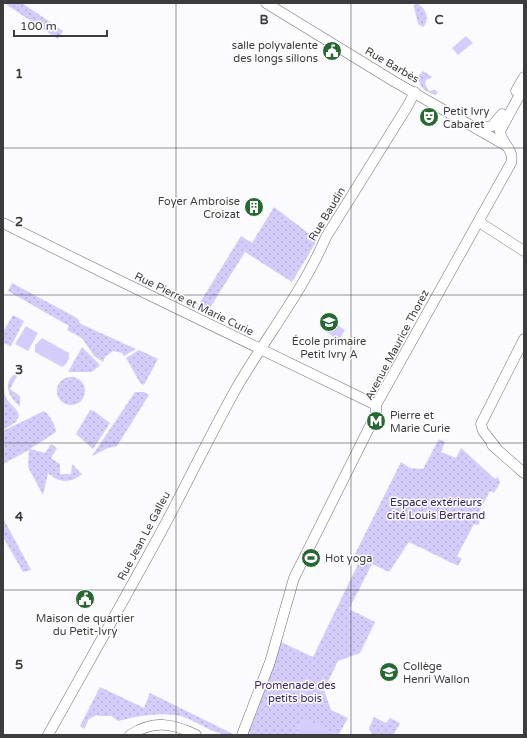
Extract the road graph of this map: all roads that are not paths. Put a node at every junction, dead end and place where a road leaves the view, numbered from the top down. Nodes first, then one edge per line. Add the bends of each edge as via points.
1 (266, 3) edge
2 (524, 77) edge
3 (524, 87) edge
4 (415, 92) junction
5 (477, 129) junction
6 (507, 146) junction
7 (3, 222) edge
8 (479, 222) junction
9 (524, 251) edge
10 (524, 339) edge
11 (260, 349) junction
12 (376, 404) junction
13 (524, 473) edge
14 (48, 735) edge
15 (130, 735) edge
16 (196, 735) edge
17 (242, 735) edge

1 - 4 main road, Rue Barbès
2 - 5 main road via 497,122 488,128
3 - 6 main road, Avenue Maurice Thorez via 500,128 500,134
4 - 5 main road, Rue Barbès
4 - 11 main road, Rue Baudin via 326,237 298,291
5 - 6 main road, Rue Barbès
6 - 8 main road, Avenue Maurice Thorez via 512,154 512,161
7 - 11 main road, Rue Pierre et Marie Curie
8 - 9 main road
8 - 12 main road, Avenue Maurice Thorez
10 - 13 main road via 490,402 479,416 476,426 482,437
11 - 12 main road, Rue Pierre et Marie Curie
11 - 14 main road, Rue Jean Le Galleu
12 - 17 main road, Avenue Maurice Thorez via 376,414 294,578 270,662
15 - 16 main road via 145,728 167,725

